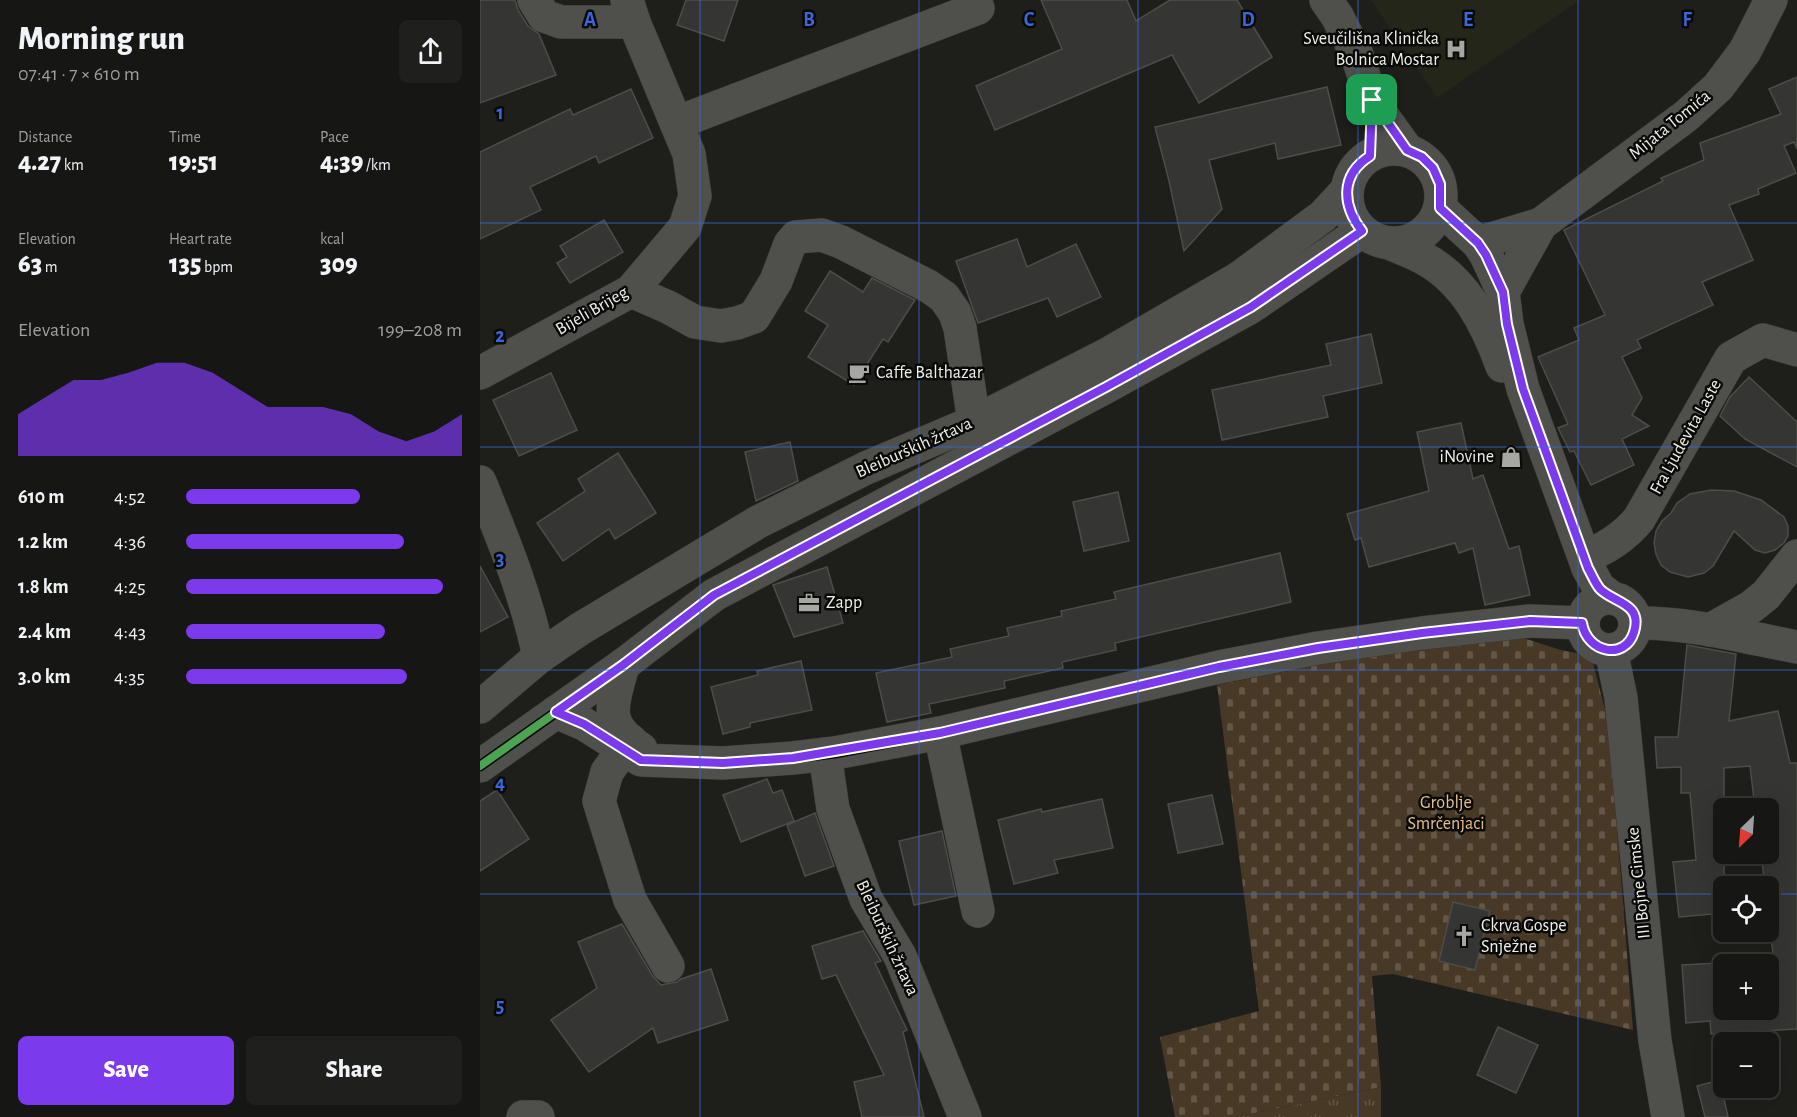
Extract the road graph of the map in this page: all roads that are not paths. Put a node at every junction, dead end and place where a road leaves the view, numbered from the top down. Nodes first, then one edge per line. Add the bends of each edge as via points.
1 (534, 0) edge
2 (1326, 0) edge
3 (1771, 0) edge
4 (978, 8) dead end
5 (631, 11) edge
6 (1372, 100) junction
7 (675, 123) junction
8 (1407, 150) junction
9 (1370, 156) junction
10 (1347, 190) junction
11 (1440, 208) junction
12 (1540, 224) junction
13 (1375, 237) junction
14 (1478, 243) junction
15 (631, 291) junction
16 (1503, 292) junction
17 (1797, 350) edge
18 (480, 373) edge
19 (974, 422) junction
20 (480, 482) edge
21 (1584, 556) junction
22 (1797, 556) edge
23 (1593, 610) junction
24 (1635, 623) junction
25 (1746, 625) junction
26 (1677, 626) junction
27 (1797, 647) edge
28 (1611, 650) junction
29 (538, 657) junction
30 (623, 665) junction
31 (1621, 698) junction
32 (480, 707) edge
33 (556, 712) junction
34 (940, 733) junction
35 (627, 745) junction
36 (825, 754) junction
37 (480, 766) edge
38 (978, 911) dead end
39 (668, 966) dead end
40 (523, 1117) edge
41 (538, 1117) edge
42 (965, 1117) edge
43 (1668, 1117) edge

1 - 5 street via 544,16 561,22
2 - 6 street via 1357,54
3 - 12 street, Mijata Tomića via 1745,51 1718,87 1686,116
4 - 7 street
5 - 7 street, Bijeli Brijeg
6 - 8 street
6 - 9 street
7 - 15 street, Bijeli Brijeg via 689,154 695,196 686,227
8 - 9 street via 1391,148
8 - 11 street via 1433,168 1440,184
9 - 10 street via 1352,174
10 - 13 street via 1353,219
10 - 19 street, Bleiburških žrtava via 1323,216 1239,278 1106,355
11 - 13 street via 1421,235 1402,243
11 - 14 street
12 - 14 street, Mijata Tomića
12 - 16 street, Mijata Tomića
13 - 23 street via 1422,257 1460,285 1495,346
13 - 30 street, Bleiburških žrtava via 1106,387 714,595
14 - 16 street
15 - 18 street, Bijeli Brijeg
15 - 19 street via 695,322 721,326 737,323 754,316 776,281 795,237 822,236 841,242 944,297 960,328
16 - 21 street via 1523,389
17 - 21 street, Fra Ljudevita Laste via 1763,340 1731,358 1639,519 1621,536
19 - 29 street, Bleiburških žrtava via 866,468 758,522
20 - 29 street via 532,625
21 - 23 street via 1599,588
22 - 25 street
23 - 24 street via 1626,603
23 - 28 street via 1587,639 1594,646
23 - 34 street via 1318,648 1219,667
24 - 26 street
24 - 28 street via 1631,638
25 - 26 street via 1710,630
25 - 27 street
26 - 31 street via 1661,637 1639,664
28 - 31 street, III Bojne Cimske
29 - 32 street, Bleiburških žrtava
30 - 33 street, Bleiburških žrtava
30 - 35 street via 612,706 616,727
31 - 43 street, III Bojne Cimske via 1655,1041
33 - 35 street
33 - 37 street, Bleiburških žrtava
34 - 36 street
34 - 38 street
35 - 36 street via 641,760 660,762 723,763
35 - 39 street via 607,772 599,801 630,900
36 - 42 street, Bleiburških žrtava via 833,809 866,899 900,956
40 - 41 street

